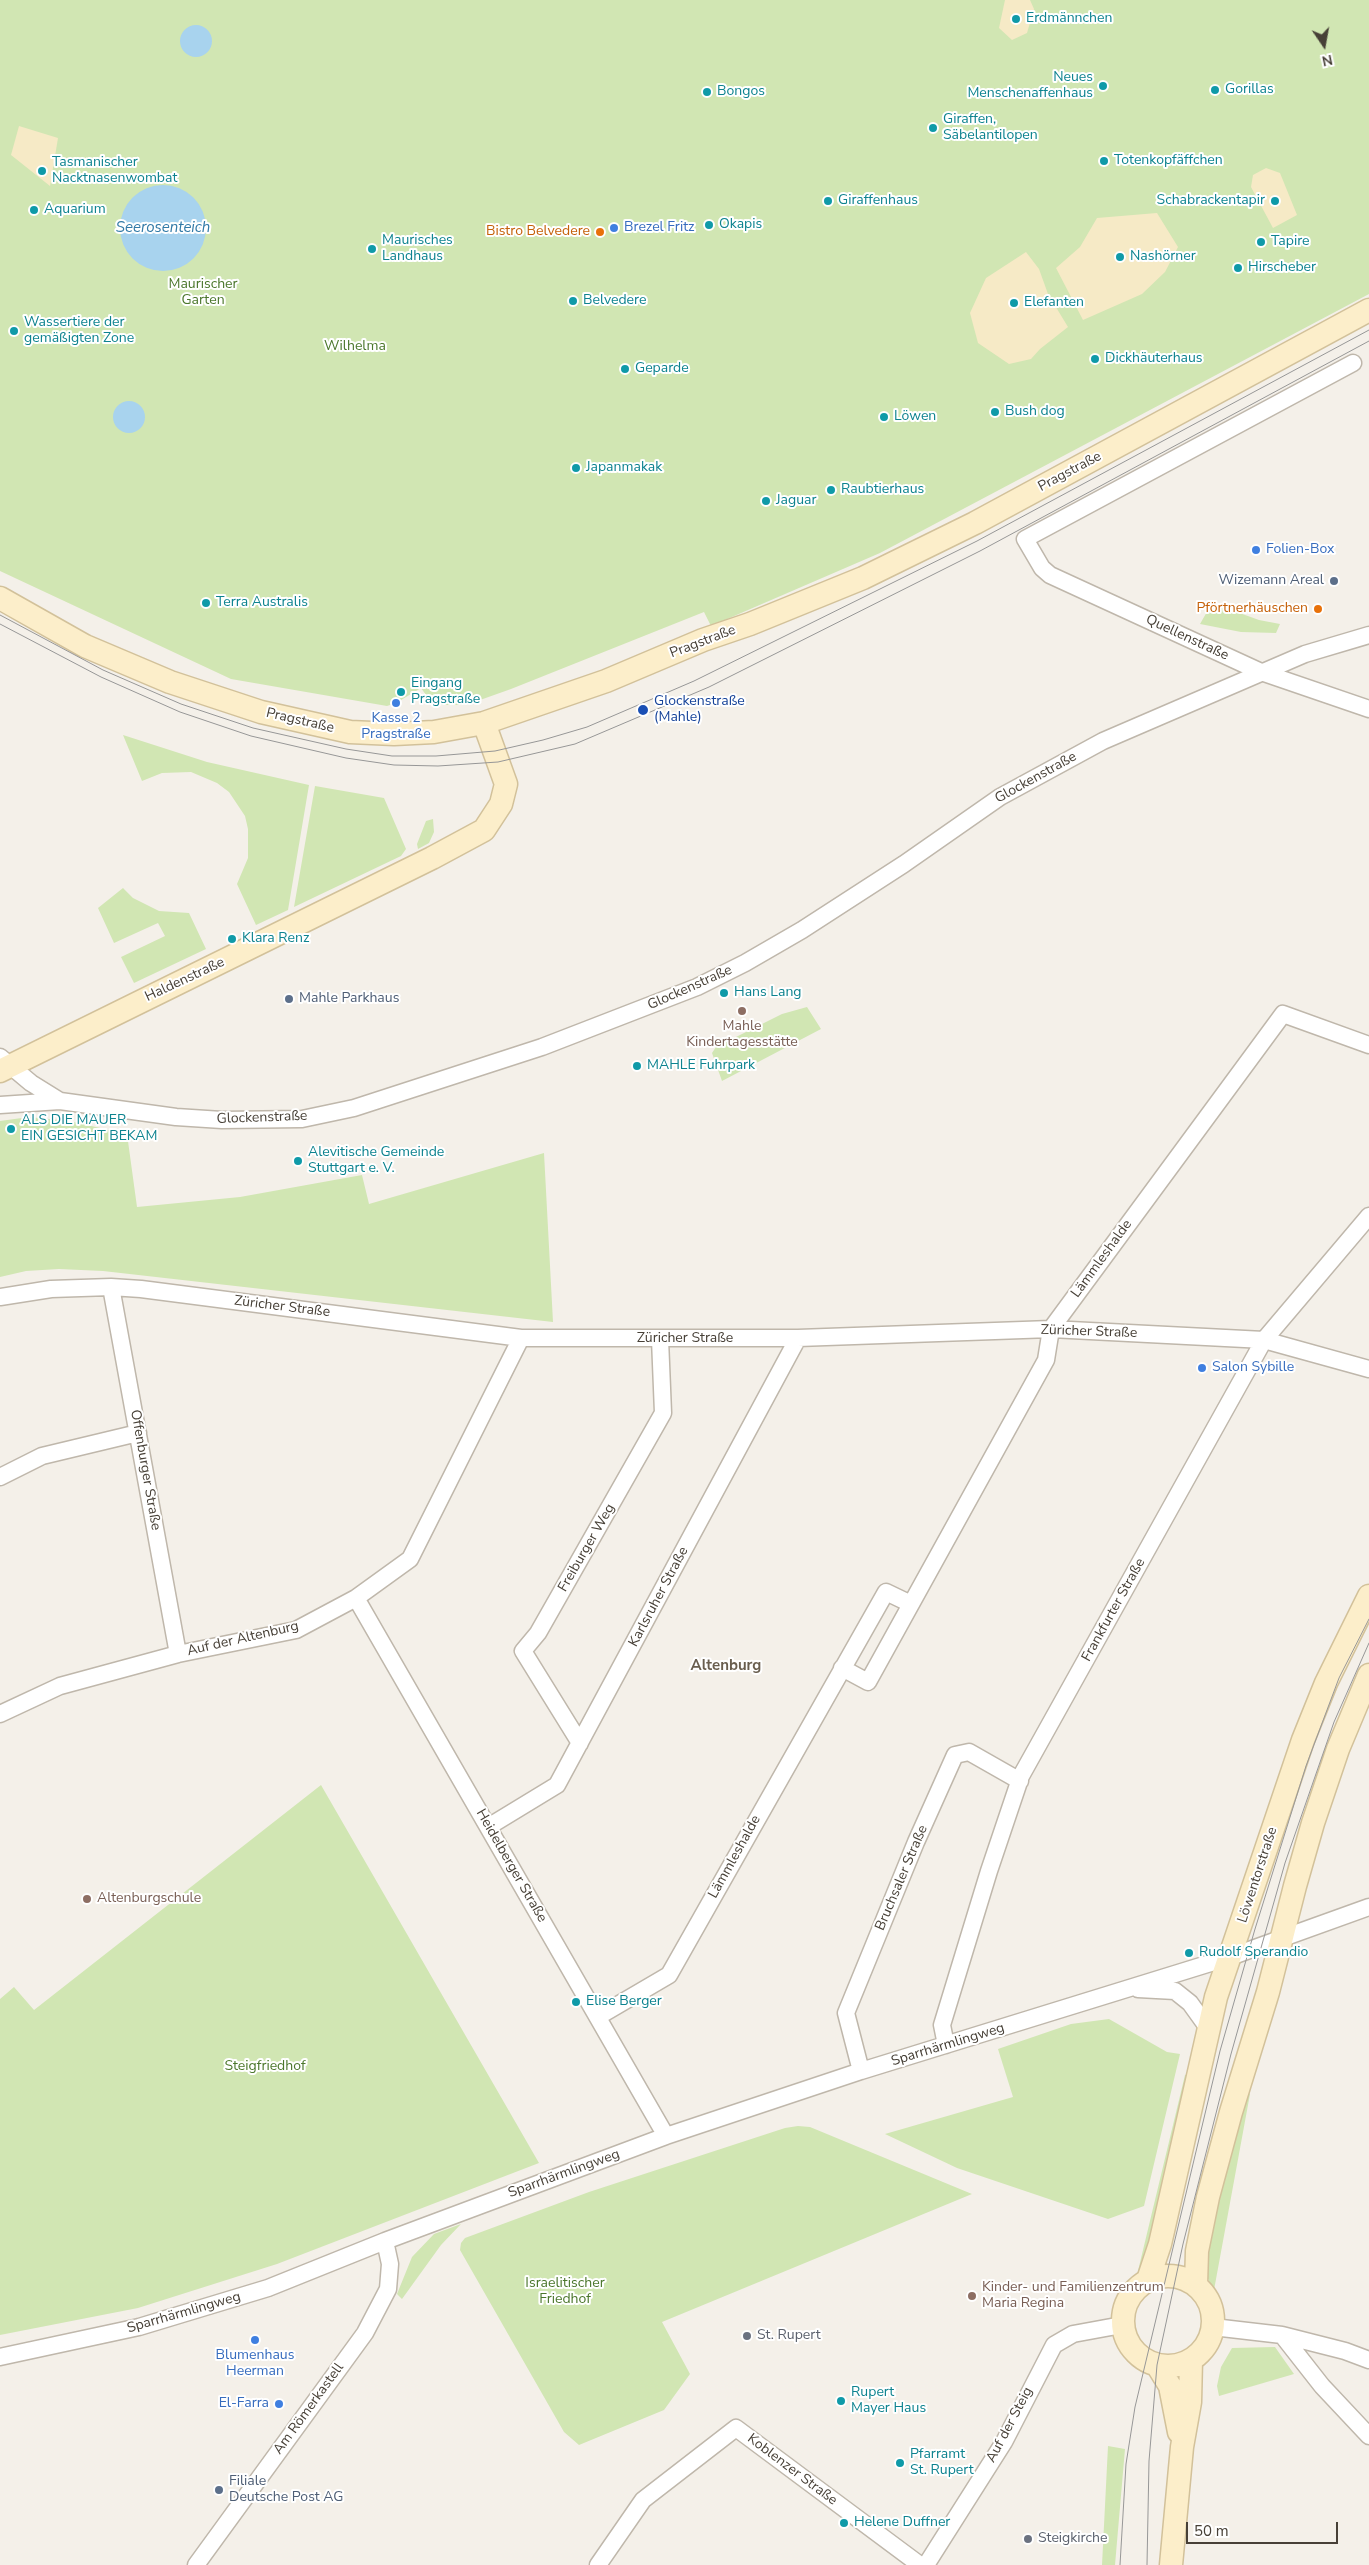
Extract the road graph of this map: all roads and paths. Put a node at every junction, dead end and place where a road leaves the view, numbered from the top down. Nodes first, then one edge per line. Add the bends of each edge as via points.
1 (1369, 310) edge
2 (1353, 363) dead end
3 (0, 598) edge
4 (1369, 635) edge
5 (1261, 672) junction
6 (1369, 708) edge
7 (484, 724) junction
8 (1369, 1045) edge
9 (4, 1064) edge
10 (60, 1101) junction
11 (0, 1105) edge
12 (1369, 1216) edge
13 (111, 1287) junction
14 (0, 1297) edge
15 (1051, 1329) junction
16 (521, 1338) junction
17 (798, 1338) junction
18 (660, 1339) junction
19 (1264, 1340) junction
20 (1369, 1370) edge
21 (138, 1433) junction
22 (0, 1478) edge
23 (1369, 1596) edge
24 (356, 1598) junction
25 (911, 1604) junction
26 (178, 1654) junction
27 (842, 1668) junction
28 (1369, 1675) edge
29 (0, 1714) edge
30 (580, 1743) junction
31 (1020, 1780) junction
32 (488, 1827) junction
33 (1369, 1908) edge
34 (1281, 1938) junction
35 (1230, 1957) junction
36 (1128, 1989) junction
37 (599, 2016) junction
38 (1208, 2028) junction
39 (946, 2045) junction
40 (861, 2071) junction
41 (666, 2136) junction
42 (385, 2240) junction
43 (1148, 2280) junction
44 (1196, 2285) junction
45 (1122, 2324) junction
46 (1213, 2328) junction
47 (1282, 2335) junction
48 (0, 2357) edge
49 (1191, 2360) junction
50 (1369, 2360) edge
51 (1158, 2365) junction
52 (1369, 2436) edge
53 (1182, 2447) junction
54 (196, 2565) edge
55 (598, 2565) edge
56 (920, 2565) edge
57 (926, 2565) edge
58 (1171, 2565) edge

1 - 7 main road, Pragstraße via 975,523 863,578 606,681
2 - 5 street, Quellenstraße via 1024,539 1050,575
3 - 7 main road, Pragstraße via 86,646 170,682 261,712 359,733 434,732
4 - 5 street, Glockenstraße via 1305,654
5 - 6 street, Quellenstraße
5 - 10 street, Glockenstraße via 1103,741 1000,798 904,864 745,963 697,987 542,1046 354,1108 302,1119 176,1117
7 - 9 main road, Haldenstraße via 506,784 495,817 484,830 240,954
8 - 15 street, Lämmleshalde via 1283,1014
9 - 10 street, Glockenstraße
10 - 11 street, Glockenstraße
12 - 19 street, Frankfurter Straße
13 - 14 street, Züricher Straße via 51,1289
13 - 16 street, Züricher Straße
13 - 21 street, Offenburger Straße
15 - 17 street, Züricher Straße
15 - 19 street, Züricher Straße
15 - 25 street, Lämmleshalde via 1046,1360
16 - 18 street, Züricher Straße
16 - 24 street, Auf der Altenburg via 410,1559
17 - 18 street, Züricher Straße
17 - 30 street, Karlsruher Straße
18 - 30 street, Freiburger Weg via 663,1413 538,1634 523,1651
19 - 20 street, Züricher Straße
19 - 31 street, Frankfurter Straße
21 - 22 street via 42,1456
21 - 26 street, Offenburger Straße
23 - 35 main road, Löwentorstraße via 1326,1683 1303,1740
24 - 26 street, Auf der Altenburg via 296,1630
24 - 32 street, Heidelberger Straße
25 - 27 street, Lämmleshalde via 886,1592
25 - 27 street, Lämmleshalde via 868,1682
26 - 29 street, Auf der Altenburg via 60,1686
27 - 37 street, Lämmleshalde via 669,1975
28 - 34 main road via 1312,1823
30 - 32 street, Karlsruher Straße via 557,1785
31 - 39 street, Frankfurter Straße via 942,2025
31 - 40 street, Bruchsaler Straße via 969,1752 955,1755 846,2013
32 - 37 street, Heidelberger Straße
33 - 34 street, Sparrhärmlingweg
34 - 35 street, Sparrhärmlingweg
34 - 44 main road via 1208,2197 1197,2250
35 - 36 street, Sparrhärmlingweg
35 - 38 main road, Löwentorstraße
36 - 38 street, Sparrhärmlingweg via 1175,1991 1190,2003
36 - 39 street, Sparrhärmlingweg
37 - 41 street, Heidelberger Straße
38 - 43 main road, Löwentorstraße via 1160,2244
39 - 40 street, Sparrhärmlingweg
40 - 41 street, Sparrhärmlingweg
41 - 42 street, Sparrhärmlingweg
42 - 48 street, Sparrhärmlingweg via 268,2288 139,2327
42 - 54 street, Am Römerkastell via 390,2264 388,2288 365,2333
43 - 44 main road via 1165,2275 1176,2276
43 - 45 main road via 1128,2298
44 - 46 main road via 1210,2304
45 - 51 main road via 1125,2338 1136,2354
45 - 57 street, Auf der Steig via 1073,2334 1054,2345 1004,2442
46 - 47 street
46 - 49 main road via 1209,2340
47 - 50 street
47 - 52 street via 1322,2386
49 - 51 main road
49 - 53 main road via 1190,2402
51 - 53 main road via 1170,2386
53 - 58 main road
55 - 56 street, Koblenzer Straße via 643,2500 736,2428

